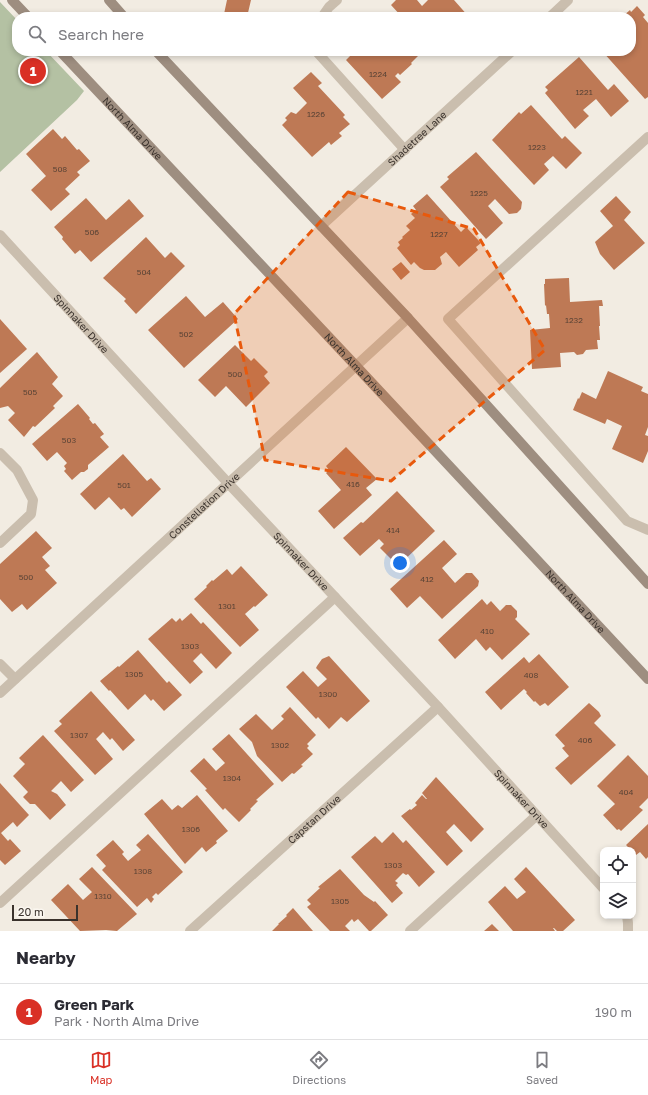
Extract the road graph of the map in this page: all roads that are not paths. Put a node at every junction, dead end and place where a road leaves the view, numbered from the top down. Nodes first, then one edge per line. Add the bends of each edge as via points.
1 (12, 0) edge
2 (109, 0) edge
3 (337, 0) edge
4 (568, 0) edge
5 (23, 12) edge
6 (120, 12) edge
7 (326, 12) edge
8 (555, 12) edge
9 (65, 56) edge
10 (161, 56) edge
11 (320, 56) edge
12 (507, 56) edge
13 (648, 137) edge
14 (405, 150) junction
15 (320, 226) junction
16 (0, 235) edge
17 (408, 318) junction
18 (356, 366) junction
19 (0, 453) edge
20 (228, 483) junction
21 (648, 530) edge
22 (0, 543) edge
23 (648, 584) edge
24 (335, 597) junction
25 (0, 664) edge
26 (14, 679) junction
27 (648, 679) edge
28 (0, 693) edge
29 (438, 707) junction
30 (536, 816) junction
31 (600, 885) edge
32 (0, 903) edge
33 (190, 931) edge
34 (410, 931) edge

1 - 5 main road
2 - 6 main road
3 - 7 street
4 - 8 street
9 - 18 main road, North Alma Drive
10 - 15 main road
11 - 14 street
12 - 14 street, Shadetree Lane
13 - 21 street via 448,319 627,521
14 - 15 street, Shadetree Lane
15 - 17 main road
16 - 20 street, Spinnaker Drive
17 - 18 street, Constellation Drive
17 - 23 main road
18 - 20 street, Constellation Drive
18 - 27 main road, North Alma Drive
19 - 22 street via 17,470 33,500 31,514
20 - 24 street, Spinnaker Drive
20 - 26 street, Constellation Drive
24 - 29 street, Spinnaker Drive
24 - 32 street
25 - 26 street
26 - 28 street, Constellation Drive
29 - 30 street, Spinnaker Drive
29 - 33 street, Capstan Drive
30 - 31 street, Spinnaker Drive
30 - 34 street

